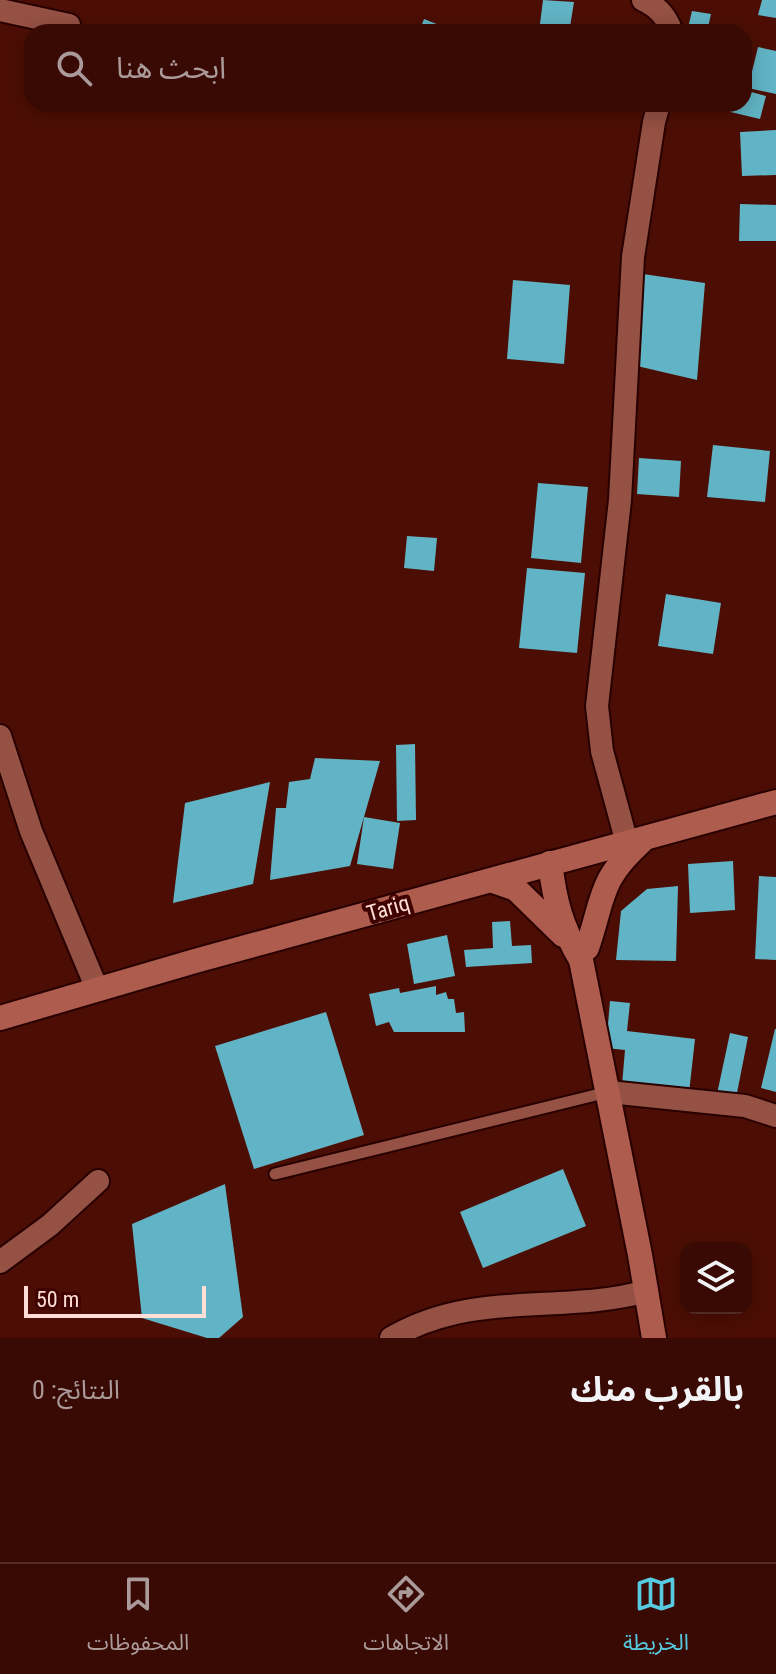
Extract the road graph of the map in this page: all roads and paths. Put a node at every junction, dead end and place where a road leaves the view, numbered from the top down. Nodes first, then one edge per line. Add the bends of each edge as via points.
1 (643, 0) edge
2 (0, 10) edge
3 (64, 24) edge
4 (667, 24) edge
5 (657, 112) edge
6 (0, 736) edge
7 (776, 802) edge
8 (636, 840) junction
9 (588, 852) junction
10 (550, 863) junction
11 (493, 881) junction
12 (580, 951) junction
13 (97, 989) junction
14 (0, 1018) edge
15 (609, 1092) junction
16 (776, 1116) edge
17 (275, 1174) dead end
18 (98, 1181) dead end
19 (0, 1262) edge
20 (647, 1291) junction
21 (391, 1338) edge
22 (654, 1338) edge

1 - 4 street via 656,6
2 - 3 street
5 - 8 street via 633,257 620,500 597,706 602,751
6 - 13 street via 31,831
7 - 8 street, Tariq
8 - 9 street, Tariq
8 - 12 street via 609,875
9 - 10 street, Tariq
9 - 12 street via 592,875
10 - 11 street, Tariq
10 - 12 street via 561,923
11 - 12 street via 516,889
11 - 13 street, Tariq
12 - 15 street
13 - 14 street, Tariq
15 - 16 street via 745,1106
15 - 17 lane
15 - 20 street
18 - 19 street
20 - 21 street via 599,1302 513,1303 451,1313
20 - 22 street

